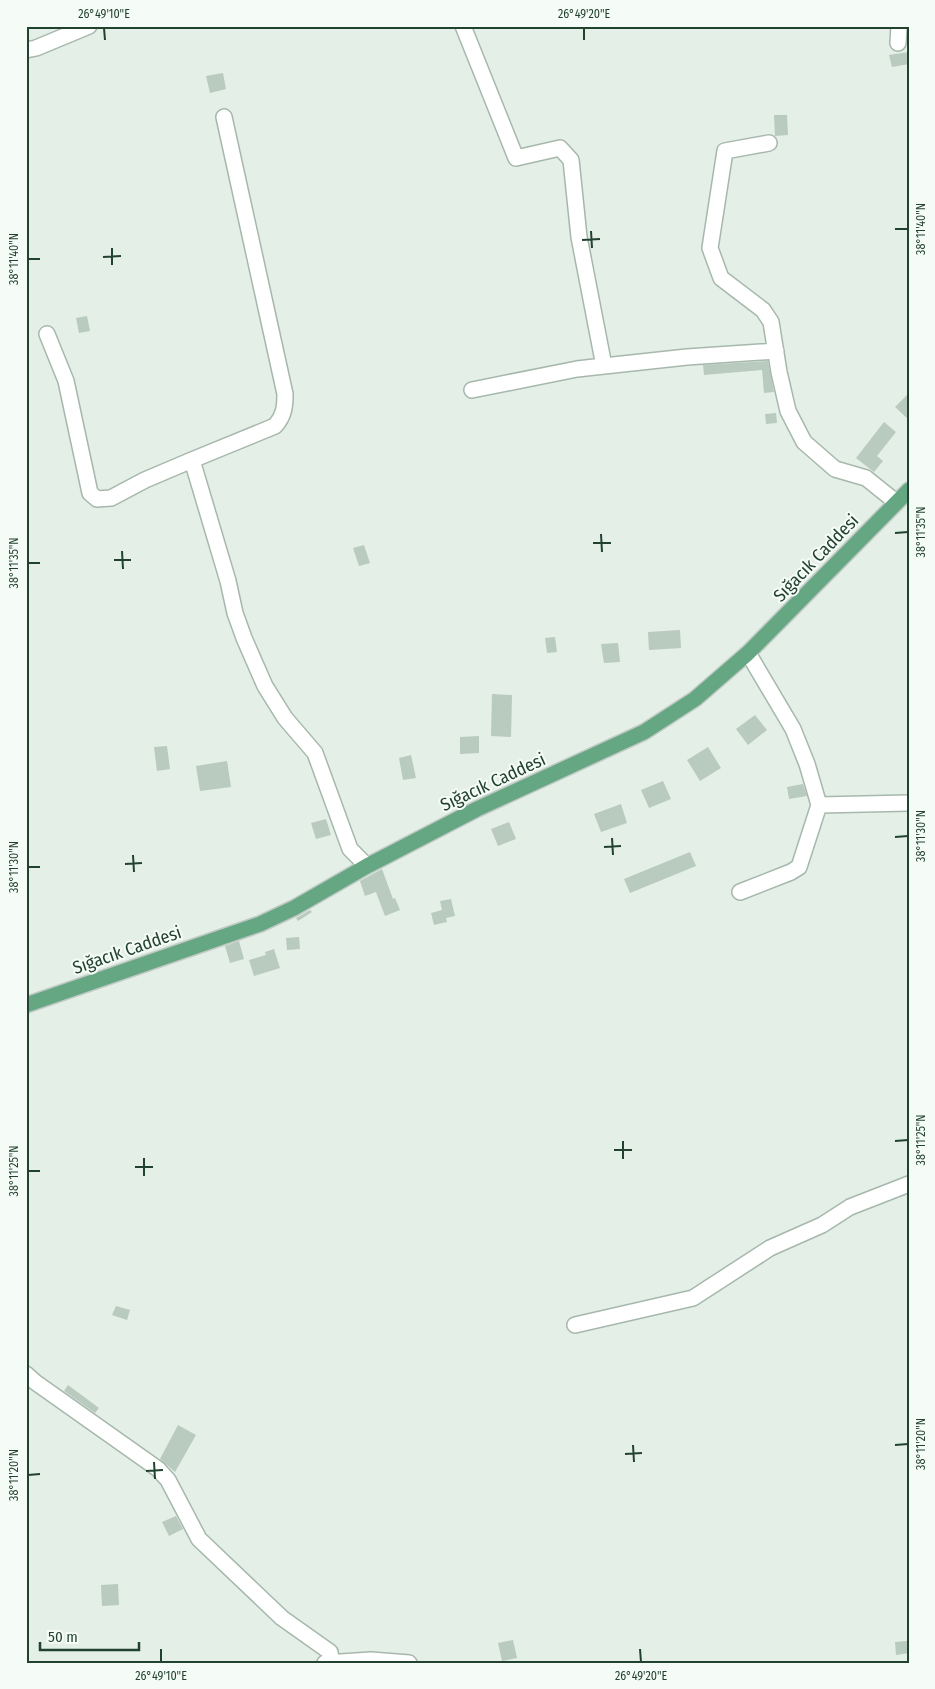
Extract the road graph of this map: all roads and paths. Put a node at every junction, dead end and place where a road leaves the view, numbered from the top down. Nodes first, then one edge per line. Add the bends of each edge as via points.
1 (89, 26) edge
2 (464, 26) edge
3 (898, 26) edge
4 (898, 44) dead end
5 (26, 50) edge
6 (224, 117) dead end
7 (769, 143) dead end
8 (47, 334) dead end
9 (776, 351) junction
10 (604, 366) junction
11 (472, 390) dead end
12 (192, 460) junction
13 (909, 490) edge
14 (896, 502) junction
15 (748, 654) junction
16 (909, 803) edge
17 (819, 805) junction
18 (367, 866) junction
19 (740, 892) dead end
20 (26, 1005) edge
21 (909, 1184) edge
22 (575, 1325) dead end
23 (26, 1374) edge
24 (328, 1662) edge
25 (409, 1663) edge

1 - 5 street
2 - 10 street via 516,158 560,148 571,160 579,237
3 - 4 street
6 - 12 street via 285,394 285,407 275,426
7 - 9 street via 725,151 710,248 721,278 763,310 771,322
8 - 12 street via 66,381 90,493 97,499 112,498
9 - 10 street
9 - 14 street via 788,411 804,442 835,469 866,478
10 - 11 street
12 - 18 street via 228,581 234,613 265,686 285,718 315,753 350,849
13 - 14 main road, Sığacık Caddesi
14 - 15 main road, Sığacık Caddesi
15 - 17 street via 793,729
15 - 18 main road, Sığacık Caddesi via 695,699 644,732 477,809
16 - 17 street
17 - 19 street via 799,866
18 - 20 main road, Sığacık Caddesi via 260,924
21 - 22 street via 850,1207 822,1225 770,1248 693,1298
23 - 24 street via 158,1469 168,1480 199,1539 282,1618 330,1652
24 - 25 street via 371,1660

